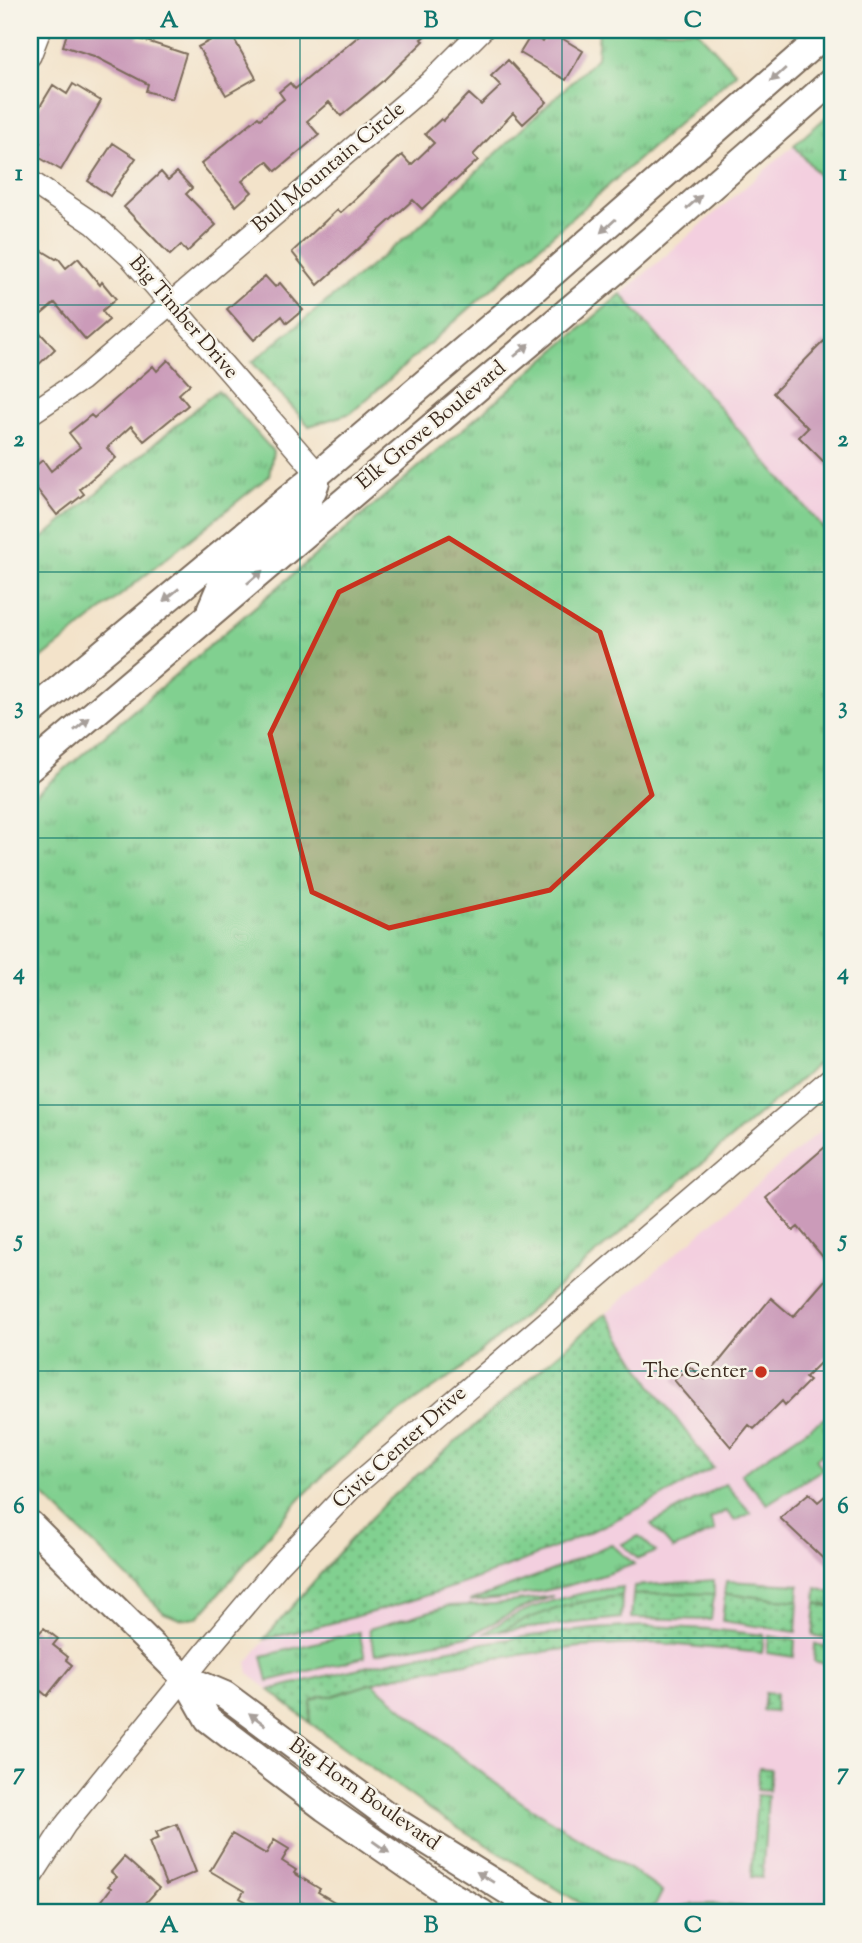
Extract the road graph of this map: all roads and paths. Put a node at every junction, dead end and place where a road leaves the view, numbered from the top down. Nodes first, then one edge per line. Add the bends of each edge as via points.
1 (40, 30) edge
2 (482, 30) edge
3 (830, 30) edge
4 (30, 56) edge
5 (832, 81) edge
6 (30, 181) edge
7 (171, 302) junction
8 (500, 319) junction
9 (30, 414) edge
10 (318, 474) junction
11 (347, 499) junction
12 (205, 619) junction
13 (30, 713) edge
14 (30, 768) edge
15 (832, 1077) edge
16 (30, 1524) edge
17 (184, 1678) junction
18 (30, 1879) edge
19 (482, 1913) edge
20 (543, 1913) edge

1 - 4 street
2 - 7 street, Bull Mountain Circle via 430,82
3 -> 8 main road, Elk Grove Boulevard
11 -> 5 main road, Elk Grove Boulevard
6 - 7 street, Big Timber Drive via 94,224
7 - 9 street, Bull Mountain Circle via 80,380
7 - 10 street, Big Timber Drive
8 - 10 main road, Elk Grove Boulevard
8 - 11 main road via 478,359 357,464
10 - 12 main road via 310,500 294,520 227,576
10 -> 13 main road, Elk Grove Boulevard
12 -> 11 main road, Elk Grove Boulevard
14 -> 12 main road, Elk Grove Boulevard
15 - 17 street, Civic Center Drive via 350,1490 278,1566
16 - 17 main road, Big Horn Boulevard
17 - 18 street, Civic Center Drive via 65,1825
17 -> 19 main road, Big Horn Boulevard via 208,1720 325,1808
20 -> 17 main road, Big Horn Boulevard via 395,1821 225,1695

